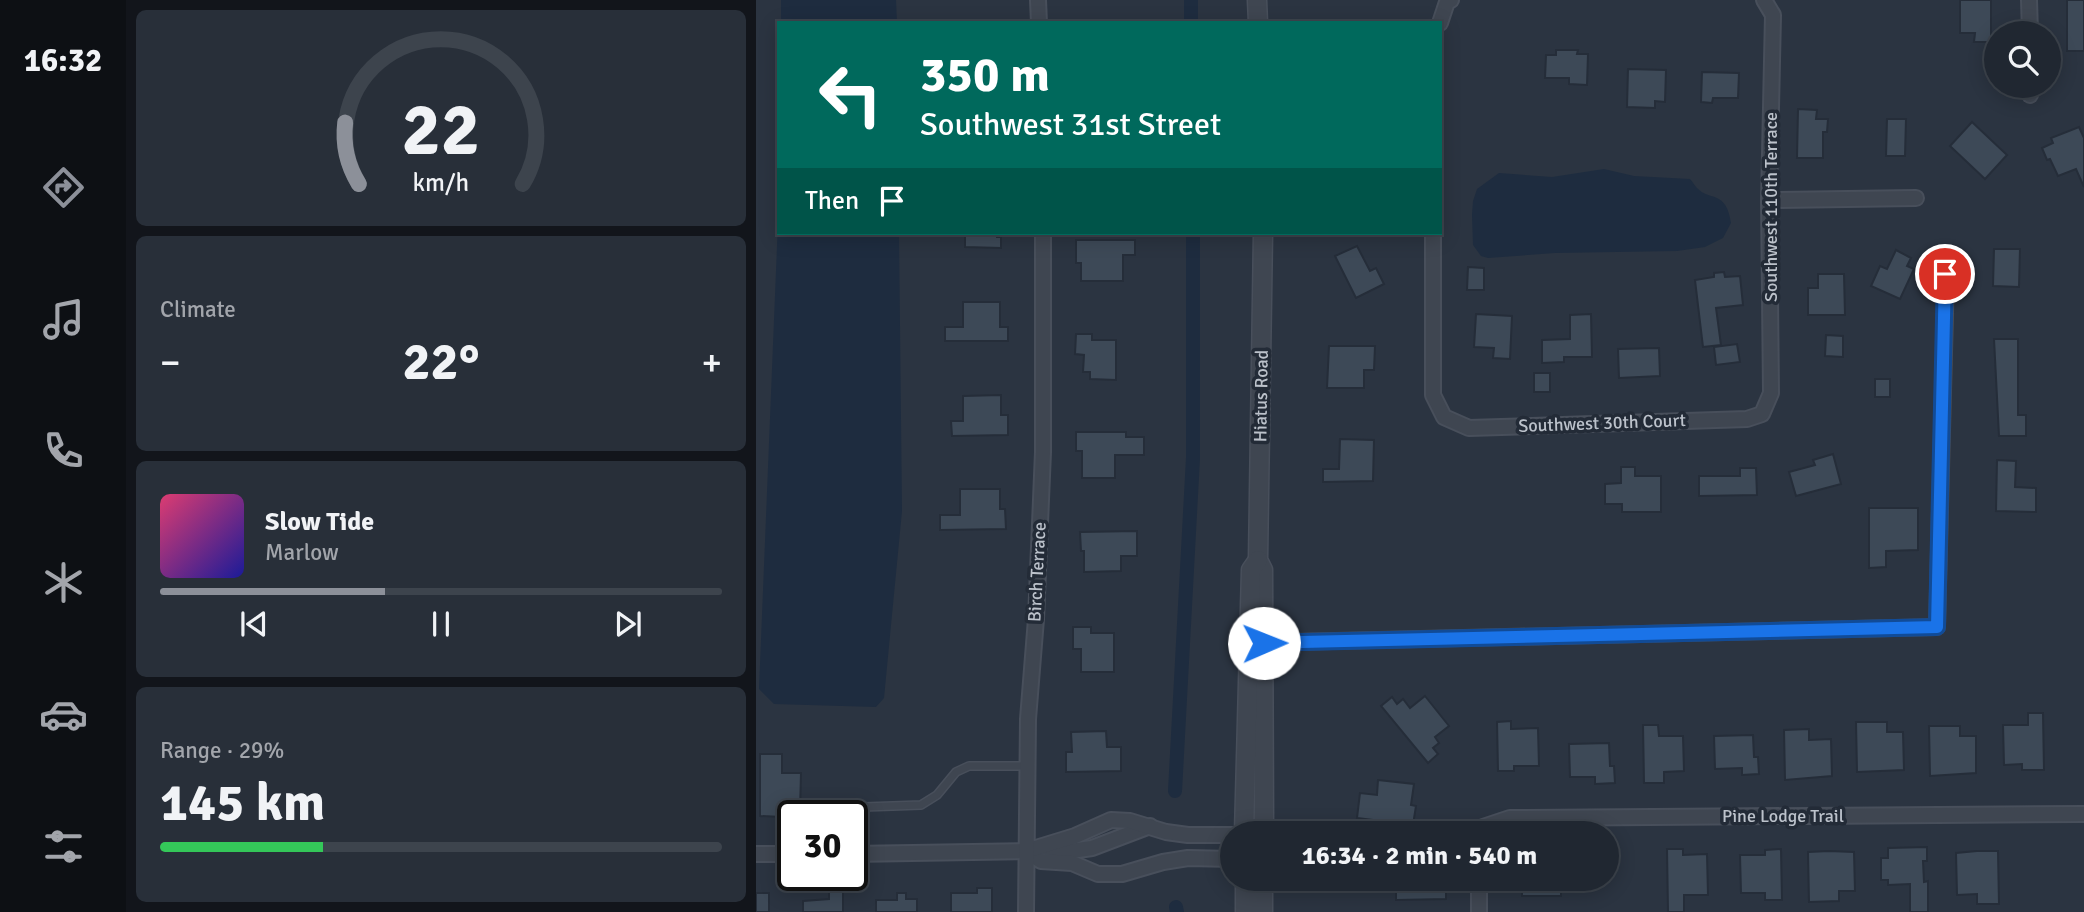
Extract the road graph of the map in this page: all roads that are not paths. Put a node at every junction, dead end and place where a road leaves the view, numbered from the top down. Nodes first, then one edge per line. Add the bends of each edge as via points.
1 (1038, 0) edge
2 (1257, 0) edge
3 (1764, 0) edge
4 (2029, 0) edge
5 (1449, 1) edge
6 (1039, 21) edge
7 (1258, 21) edge
8 (1441, 21) edge
9 (2030, 21) edge
10 (1916, 198) dead end
11 (1769, 200) junction
12 (1043, 235) edge
13 (1263, 235) edge
14 (1433, 235) edge
15 (1945, 274) dead end
16 (1762, 414) joint
17 (1256, 643) junction
18 (1027, 766) junction
19 (868, 807) edge
20 (2084, 814) edge
21 (1245, 821) edge
22 (1263, 821) edge
23 (1501, 821) edge
24 (1151, 826) junction
25 (1220, 835) edge
26 (1044, 846) junction
27 (1092, 848) junction
28 (1026, 851) junction
29 (756, 854) edge
30 (777, 854) edge
31 (868, 854) edge
32 (1220, 859) edge
33 (1098, 874) junction
34 (1245, 891) edge
35 (1263, 891) edge
36 (1479, 891) edge
37 (1026, 912) edge
38 (1245, 912) edge
39 (1263, 912) edge
40 (1479, 912) edge

1 - 6 street
2 - 7 street
3 - 11 street, Southwest 110th Terrace via 1773,15
4 - 9 street
5 - 8 street
10 - 11 street
11 - 16 street, Southwest 110th Terrace via 1771,393
12 - 18 street, Birch Terrace via 1043,452
13 - 17 street, Hiatus Road via 1258,560 1251,570
14 - 16 street, Southwest 30th Court via 1433,394 1444,417 1469,428 1747,419
15 - 17 street via 1937,627
17 - 21 street, Hiatus Road
17 - 22 street, Hiatus Road
18 - 19 lane via 969,765 921,805
18 - 28 street, Birch Terrace
20 - 23 street, Pine Lodge Trail via 1510,817
24 - 25 street via 1188,835
24 - 26 street via 1111,820
24 - 27 street
26 - 27 street via 1071,851
26 - 28 street
27 - 33 street
28 - 31 street
28 - 33 street via 1041,862 1072,863
28 - 37 street, Birch Terrace
29 - 30 street
32 - 33 street via 1188,858 1122,874
34 - 38 street
35 - 39 street
36 - 40 street

